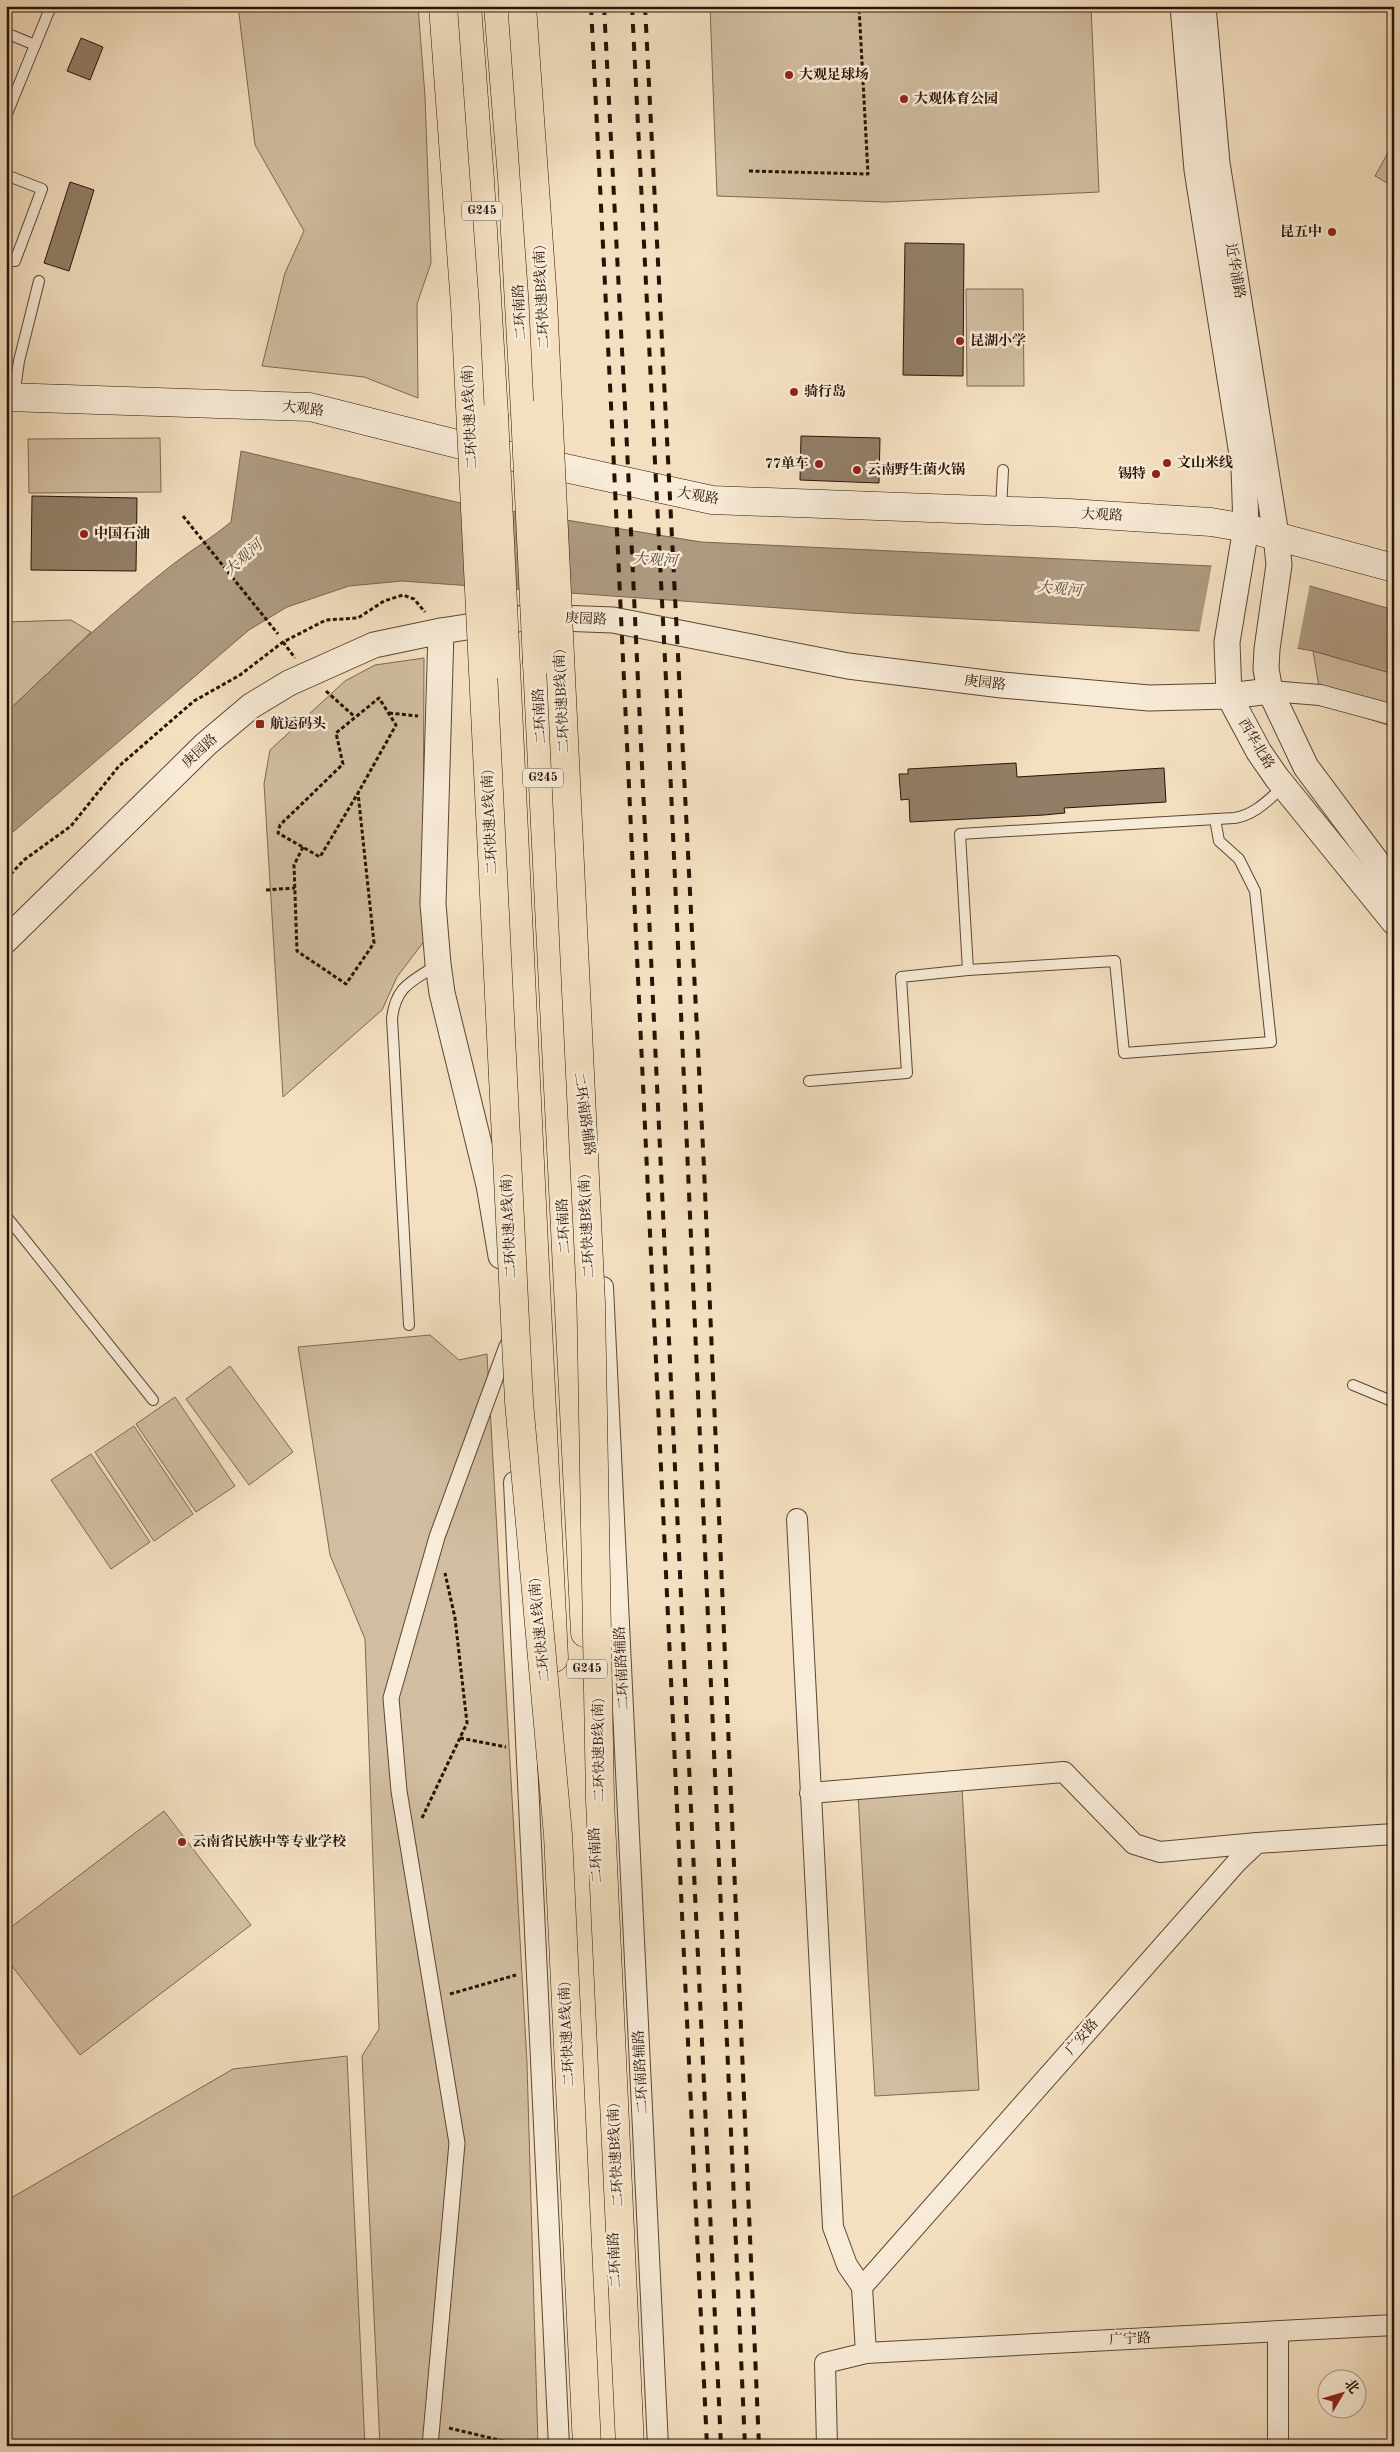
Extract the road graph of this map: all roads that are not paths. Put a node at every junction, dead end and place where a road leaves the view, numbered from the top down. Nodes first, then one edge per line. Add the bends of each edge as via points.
1 (51, 6) edge
2 (443, 6) edge
3 (467, 6) edge
4 (498, 6) edge
5 (522, 6) edge
6 (1183, 6) edge
7 (1203, 6) edge
8 (6, 33) edge
9 (34, 45) junction
10 (6, 116) edge
11 (6, 175) edge
12 (6, 261) edge
13 (39, 281) dead end
14 (10, 398) edge
15 (1003, 470) dead end
16 (1001, 511) junction
17 (1246, 528) junction
18 (1276, 535) junction
19 (1394, 568) edge
20 (441, 631) junction
21 (1270, 691) junction
22 (1229, 696) junction
23 (1394, 715) edge
24 (1284, 786) junction
25 (1215, 818) junction
26 (1394, 885) edge
27 (548, 893) junction
28 (517, 896) junction
29 (1394, 922) edge
30 (6, 940) edge
31 (438, 964) junction
32 (968, 970) junction
33 (809, 1081) dead end
34 (6, 1216) edge
35 (505, 1279) junction
36 (409, 1325) dead end
37 (507, 1346) junction
38 (1353, 1385) dead end
39 (153, 1400) dead end
40 (1394, 1402) edge
41 (798, 1519) dead end
42 (810, 1793) junction
43 (1394, 1834) edge
44 (1257, 1843) junction
45 (862, 2287) junction
46 (1394, 2325) edge
47 (1278, 2332) junction
48 (866, 2352) junction
49 (430, 2446) edge
50 (559, 2446) edge
51 (587, 2446) edge
52 (592, 2446) edge
53 (624, 2446) edge
54 (630, 2446) edge
55 (658, 2446) edge
56 (827, 2446) edge
57 (1278, 2446) edge

1 - 9 lane
2 - 51 main road, 二环快速A线(南), bridge via 465,305 516,1356 558,1843
3 - 28 main road, G245, bridge via 494,415
4 - 27 main road, 二环南路 / G245, bridge via 512,178
5 - 54 main road, 二环快速B线(南), bridge via 543,301 591,1304 600,1800
6 - 17 street, 近华浦路 via 1197,170 1243,462
7 - 18 street, 近华浦路 via 1217,163
8 - 9 lane
9 - 10 lane
11 - 12 lane via 42,189 15,261
13 - 14 lane
14 - 16 main road, 大观路 via 310,407 473,448 712,500
15 - 16 lane
16 - 17 main road, 大观路 via 1185,520
17 - 18 main road, 大观路
17 - 22 street, 西华北路 via 1227,642
18 - 19 main road, 大观路
18 - 21 street via 1279,565 1266,669
20 - 22 street, 庚园路 via 531,617 613,620 858,668 1149,698
20 - 30 street, 庚园路 via 374,645 289,683 251,706 206,744
20 - 31 street via 433,904
21 - 22 street, 庚园路
21 - 23 street via 1320,695
21 - 26 street via 1306,767
22 - 24 street, 西华北路 via 1259,752
24 - 25 lane via 1245,816
24 - 29 street, 西华北路
25 - 32 lane via 960,834
25 - 32 lane via 1219,841 1238,859 1255,891 1272,1042 1124,1053 1115,961
27 - 53 main road, 二环南路 / G245
27 - 55 street, 二环南路辅路 via 585,1118 602,1272
28 - 35 street via 507,1104
28 - 52 main road, G245
31 - 35 street via 442,993 489,1185
31 - 36 lane via 405,986 394,1000 392,1018
32 - 33 lane via 901,978 907,1073
34 - 39 lane
35 - 37 street
37 - 49 street via 438,1537 391,1698 399,1791 457,2143
37 - 50 street
38 - 40 lane
41 - 42 street
42 - 44 street via 1064,1772 1134,1844 1160,1852
42 - 45 street via 833,2227 846,2265
43 - 44 street
44 - 45 street, 广安路 via 1230,1869
45 - 48 street
46 - 47 street, 广宁路
47 - 48 street, 广宁路
47 - 57 street
48 - 56 street, 广宁路 via 826,2363

